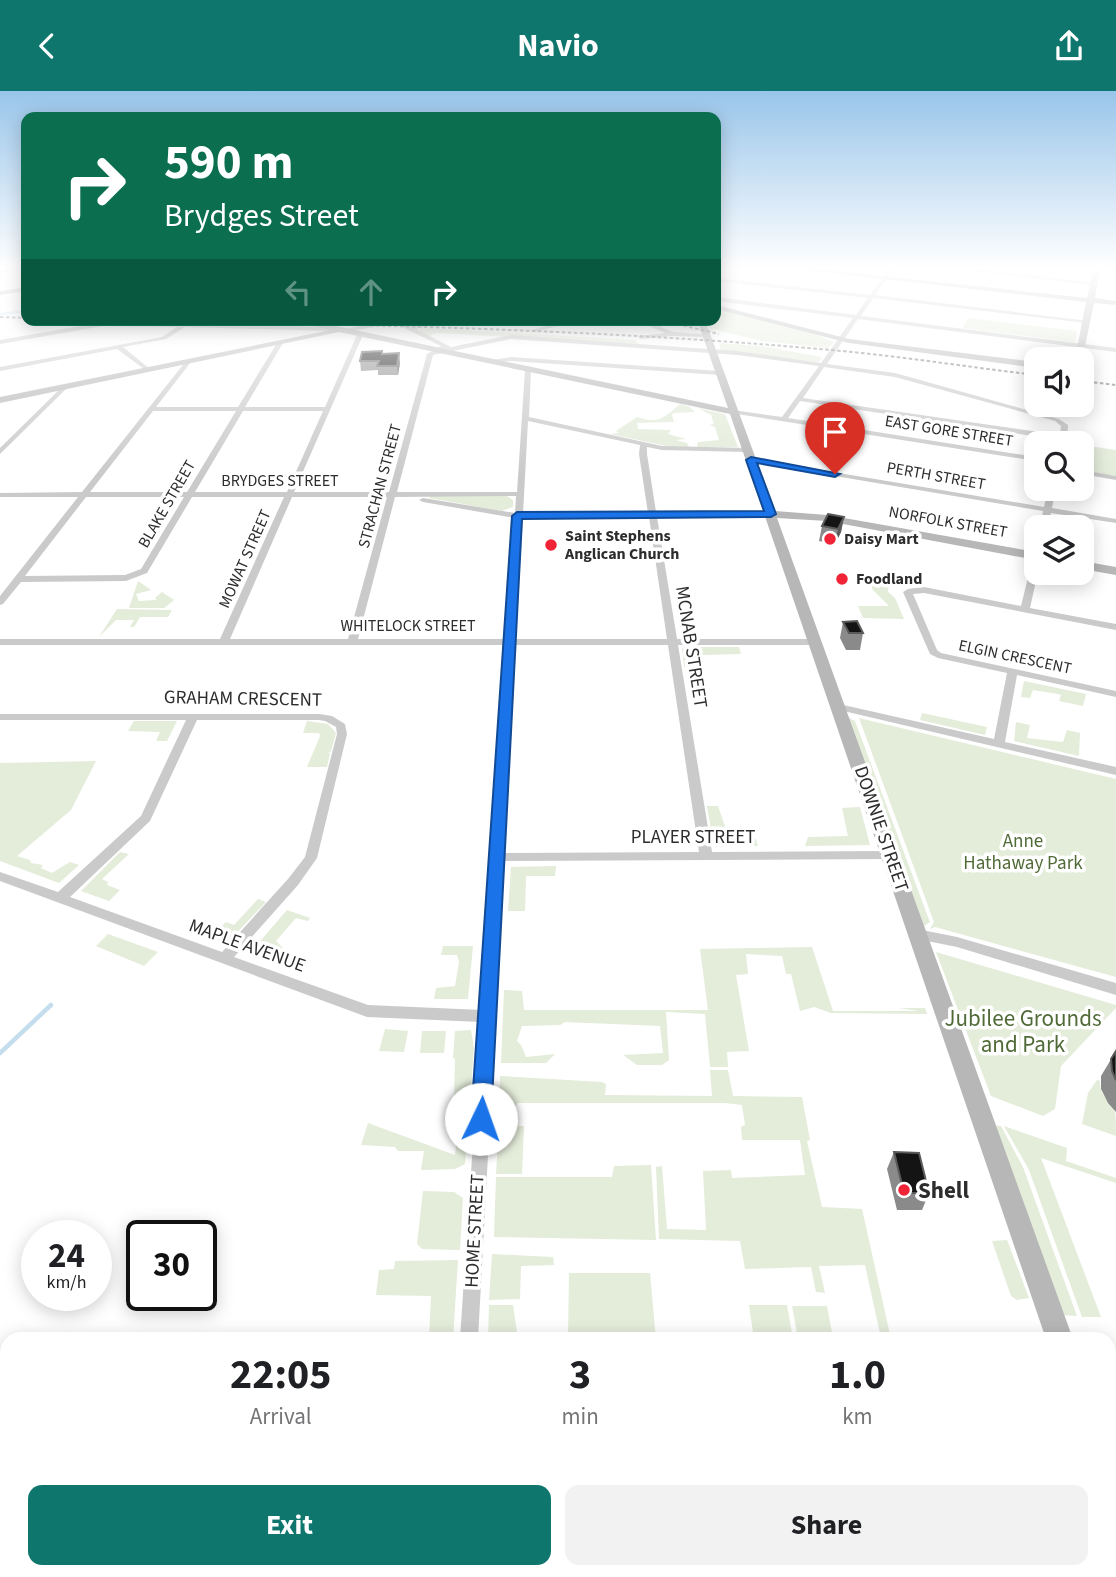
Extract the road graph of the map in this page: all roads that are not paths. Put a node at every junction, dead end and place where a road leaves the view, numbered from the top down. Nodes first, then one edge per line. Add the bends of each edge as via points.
1 (25, 337) edge
2 (165, 337) edge
3 (305, 337) edge
4 (359, 337) edge
5 (380, 337) edge
6 (426, 337) edge
7 (502, 337) edge
8 (510, 337) edge
9 (707, 337) edge
10 (834, 337) edge
11 (1021, 337) edge
12 (1083, 337) edge
13 (840, 339) junction
14 (0, 342) edge
15 (596, 342) junction
16 (280, 343) junction
17 (1082, 345) junction
18 (119, 347) junction
19 (444, 348) junction
20 (712, 350) junction
21 (1116, 350) edge
22 (469, 357) junction
23 (489, 361) junction
24 (188, 362) junction
25 (584, 363) junction
26 (1024, 363) edge
27 (823, 364) junction
28 (0, 369) edge
29 (148, 370) junction
30 (528, 370) junction
31 (720, 373) junction
32 (65, 387) junction
33 (799, 398) junction
34 (0, 400) edge
35 (151, 409) junction
36 (240, 409) junction
37 (327, 409) junction
38 (733, 412) junction
39 (524, 418) junction
40 (784, 419) junction
41 (1064, 431) edge
42 (1024, 434) edge
43 (644, 444) junction
44 (0, 452) edge
45 (749, 455) junction
46 (1024, 457) edge
47 (1094, 474) edge
48 (1116, 478) edge
49 (289, 494) junction
50 (519, 494) junction
51 (0, 495) edge
52 (83, 495) junction
53 (189, 495) junction
54 (392, 495) junction
55 (1050, 501) edge
56 (1048, 509) junction
57 (771, 514) junction
58 (653, 515) junction
59 (1047, 515) edge
60 (517, 516) junction
61 (1116, 521) edge
62 (1024, 556) edge
63 (1094, 567) edge
64 (1116, 571) edge
65 (18, 579) junction
66 (1030, 585) edge
67 (0, 602) edge
68 (1025, 609) junction
69 (1116, 627) edge
70 (672, 641) junction
71 (0, 642) edge
72 (224, 642) junction
73 (352, 642) junction
74 (510, 642) junction
75 (816, 642) junction
76 (1012, 673) junction
77 (1116, 694) edge
78 (839, 707) junction
79 (0, 717) edge
80 (192, 717) junction
81 (999, 743) junction
82 (1116, 771) edge
83 (889, 855) junction
84 (706, 856) junction
85 (498, 857) junction
86 (0, 876) edge
87 (60, 898) junction
88 (917, 934) junction
89 (225, 958) junction
90 (1116, 989) edge
91 (487, 1016) junction
92 (469, 1332) edge
93 (1058, 1332) edge

1 - 14 street
2 - 18 street
3 - 16 street
4 - 37 street, MOWAT STREET
5 - 19 street
6 - 19 street
7 - 19 street
8 - 15 street
9 - 20 street, DOWNIE STREET
10 - 13 street
11 - 17 street
12 - 17 street
13 - 26 street
13 - 27 street
15 - 20 street
15 - 25 street
16 - 24 street
16 - 36 street, BLAKE STREET
17 - 21 street
18 - 28 street
18 - 29 street
19 - 22 street
19 - 22 street
19 - 54 street, STRACHAN STREET via 430,354
20 - 27 street
20 - 31 street, DOWNIE STREET
22 - 23 street
23 - 25 street
23 - 30 street
24 - 29 street
24 - 35 street
25 - 31 street
27 - 33 street
27 - 41 street via 895,375 1057,420 1065,425
29 - 32 street
30 - 38 street
30 - 39 street, HOME STREET
31 - 38 street, DOWNIE STREET
32 - 34 street
32 - 44 street
33 - 40 street
33 - 42 street
35 - 36 street
35 - 52 street
36 - 37 street
36 - 53 street, BLAKE STREET
37 - 49 street, MOWAT STREET
38 - 40 street, EAST GORE STREET
38 - 45 street, DOWNIE STREET
39 - 43 street, PERTH STREET
39 - 50 street, HOME STREET
40 - 46 street, EAST GORE STREET
43 - 45 street, PERTH STREET
43 - 58 street, MCNAB STREET
45 - 56 street, PERTH STREET
45 - 57 street, DOWNIE STREET
47 - 48 street
49 - 53 street, BRYDGES STREET
49 - 54 street, BRYDGES STREET
49 - 72 street, MOWAT STREET
50 - 54 street, BRYDGES STREET
50 - 60 street, HOME STREET
51 - 52 street, BRYDGES STREET
52 - 53 street, BRYDGES STREET
52 - 65 street
53 - 65 street, BLAKE STREET via 139,575
54 - 60 street, BRYDGES STREET
54 - 73 street, STRACHAN STREET
55 - 56 street
56 - 59 street
56 - 61 street, PERTH STREET
57 - 58 street, BRYDGES STREET
57 - 62 street, NORFOLK STREET via 827,518
57 - 75 street, DOWNIE STREET
58 - 60 street, BRYDGES STREET
58 - 70 street, MCNAB STREET
60 - 74 street, HOME STREET
63 - 64 street
65 - 67 street
66 - 68 street
68 - 69 street, ELGIN CRESCENT
68 - 76 street, ELGIN CRESCENT via 924,590 908,592 934,653
70 - 74 street, WHITELOCK STREET
70 - 75 street, WHITELOCK STREET
70 - 84 street, MCNAB STREET
71 - 72 street, WHITELOCK STREET
72 - 73 street, WHITELOCK STREET
73 - 74 street, WHITELOCK STREET
74 - 85 street, HOME STREET
75 - 78 street, DOWNIE STREET
76 - 77 street, ELGIN CRESCENT
76 - 81 street
78 - 81 street
78 - 83 street, DOWNIE STREET
79 - 80 street, GRAHAM CRESCENT
80 - 87 street via 146,818
80 - 89 street, GRAHAM CRESCENT via 328,718 341,726 311,858
81 - 82 street
83 - 84 street, PLAYER STREET
83 - 88 street, DOWNIE STREET
84 - 85 street, PLAYER STREET
85 - 91 street, HOME STREET
86 - 87 street, MAPLE AVENUE
87 - 89 street, MAPLE AVENUE
88 - 90 street
88 - 93 street, DOWNIE STREET
89 - 91 street, MAPLE AVENUE via 367,1011
91 - 92 street, HOME STREET

